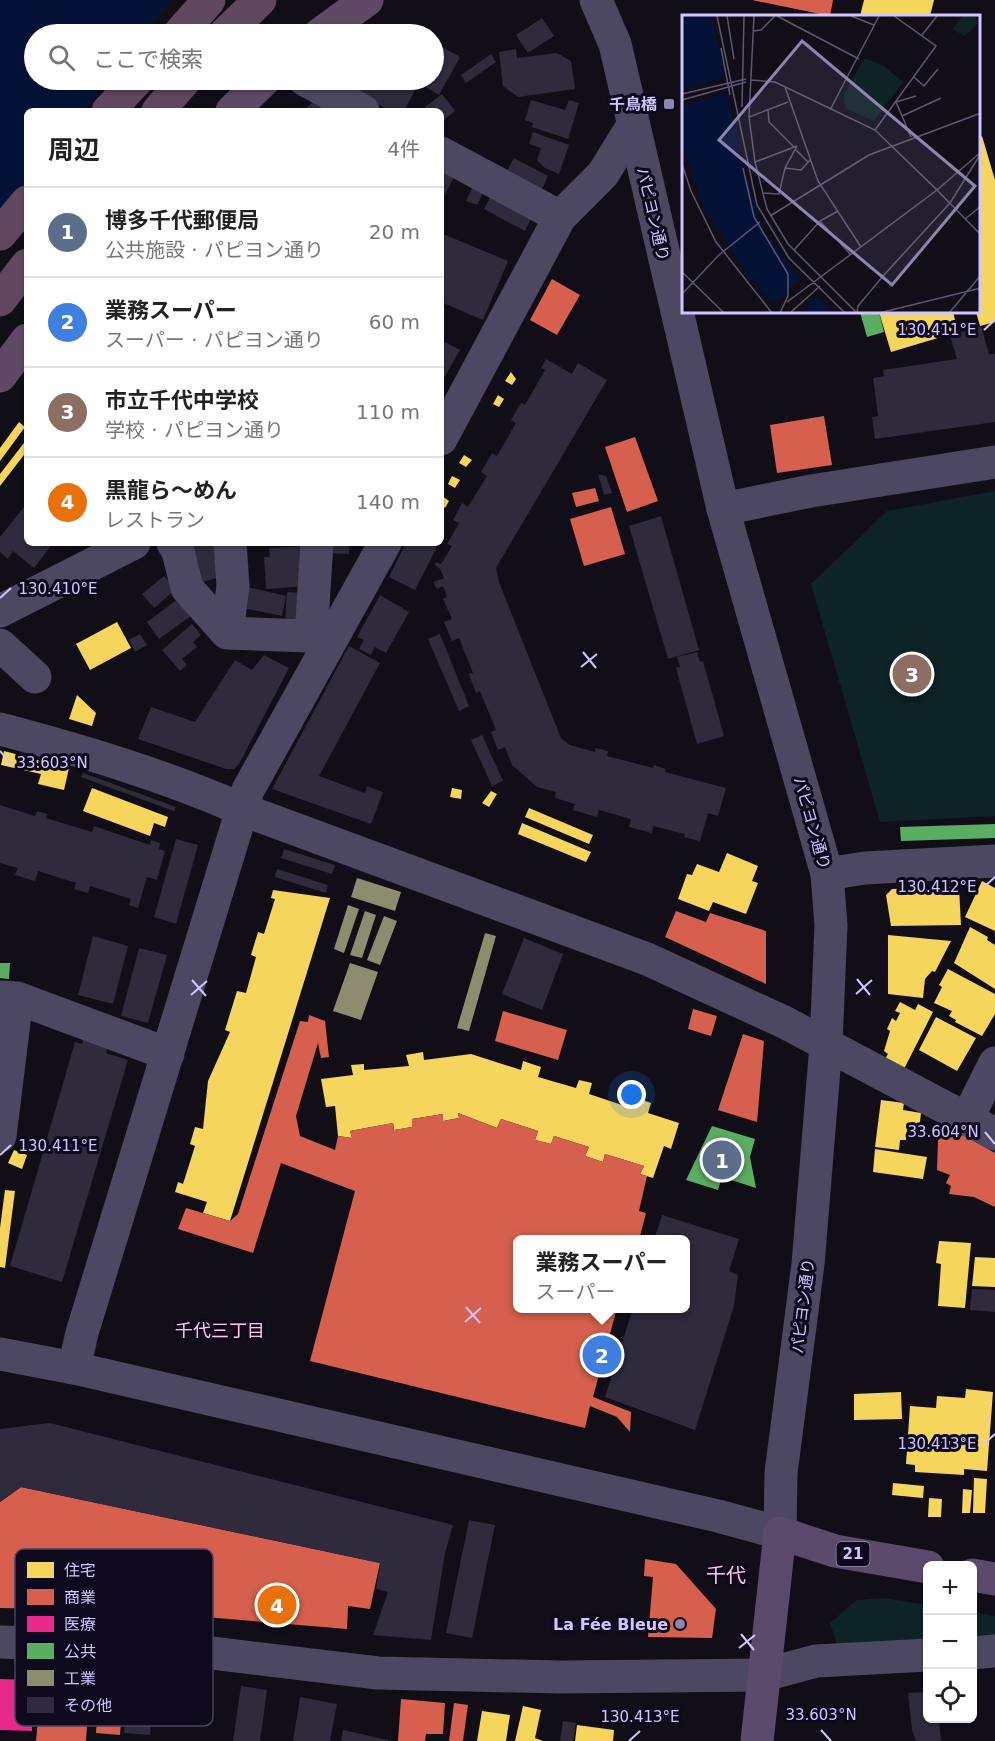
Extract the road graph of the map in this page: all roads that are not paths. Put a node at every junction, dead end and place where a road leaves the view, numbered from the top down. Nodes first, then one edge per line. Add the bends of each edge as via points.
1 (192, 0) edge
2 (209, 0) edge
3 (236, 0) edge
4 (260, 0) edge
5 (276, 0) edge
6 (368, 0) edge
7 (596, 0) edge
8 (172, 24) edge
9 (188, 24) edge
10 (213, 24) edge
11 (235, 24) edge
12 (248, 24) edge
13 (334, 24) edge
14 (120, 90) edge
15 (128, 90) edge
16 (254, 90) edge
17 (324, 90) edge
18 (170, 93) edge
19 (105, 108) edge
20 (111, 108) edge
21 (142, 108) edge
22 (235, 108) edge
23 (357, 108) edge
24 (632, 127) junction
25 (444, 155) edge
26 (24, 206) edge
27 (561, 217) junction
28 (0, 234) edge
29 (24, 242) edge
30 (24, 251) edge
31 (24, 269) edge
32 (0, 270) edge
33 (0, 279) edge
34 (0, 300) edge
35 (24, 344) edge
36 (0, 376) edge
37 (444, 433) edge
38 (995, 462) edge
39 (723, 509) junction
40 (129, 546) edge
41 (175, 546) edge
42 (230, 546) edge
43 (317, 546) edge
44 (383, 546) edge
45 (0, 611) edge
46 (227, 633) junction
47 (322, 637) junction
48 (0, 645) edge
49 (35, 678) dead end
50 (0, 729) edge
51 (241, 809) junction
52 (995, 861) edge
53 (827, 874) junction
54 (9, 997) edge
55 (826, 1045) junction
56 (168, 1054) junction
57 (995, 1063) edge
58 (981, 1126) edge
59 (0, 1136) edge
60 (0, 1354) edge
61 (74, 1368) junction
62 (780, 1533) junction
63 (923, 1566) edge
64 (977, 1576) edge
65 (995, 1579) edge
66 (0, 1642) edge
67 (15, 1643) edge
68 (995, 1651) edge
69 (213, 1653) edge
70 (977, 1653) edge
71 (923, 1655) edge
72 (764, 1675) junction
73 (757, 1741) edge

1 - 8 highway
2 - 9 highway
3 - 10 highway
4 - 11 highway
5 - 12 highway
6 - 13 highway
7 - 24 street, パピヨン通り via 615,44
14 - 19 highway
15 - 20 highway
16 - 22 highway
17 - 23 street
18 - 21 highway
24 - 27 street via 603,174
24 - 39 street, パピヨン通り
25 - 27 street
26 - 28 highway
27 - 37 street
29 - 32 highway
30 - 33 highway
31 - 34 highway
35 - 36 highway
38 - 39 street
39 - 53 street, パピヨン通り
40 - 45 street
41 - 46 street via 187,588
42 - 46 street via 233,586
43 - 47 street
44 - 47 street
46 - 47 street
47 - 51 street
48 - 49 street
50 - 51 street via 101,756
51 - 55 street via 647,959
51 - 56 street
52 - 53 street via 865,868
53 - 55 street, パピヨン通り via 831,925
54 - 56 street
54 - 59 street
55 - 58 street
55 - 62 street, パピヨン通り via 808,1264 781,1473
56 - 61 street
57 - 58 street
60 - 61 street
61 - 62 street
62 - 63 main road, 21 via 835,1551
62 - 72 main road, パピヨン通り
64 - 65 main road
66 - 67 street
68 - 70 street
69 - 72 street via 378,1673 560,1677
71 - 72 street via 816,1661
72 - 73 main road, パピヨン通り

